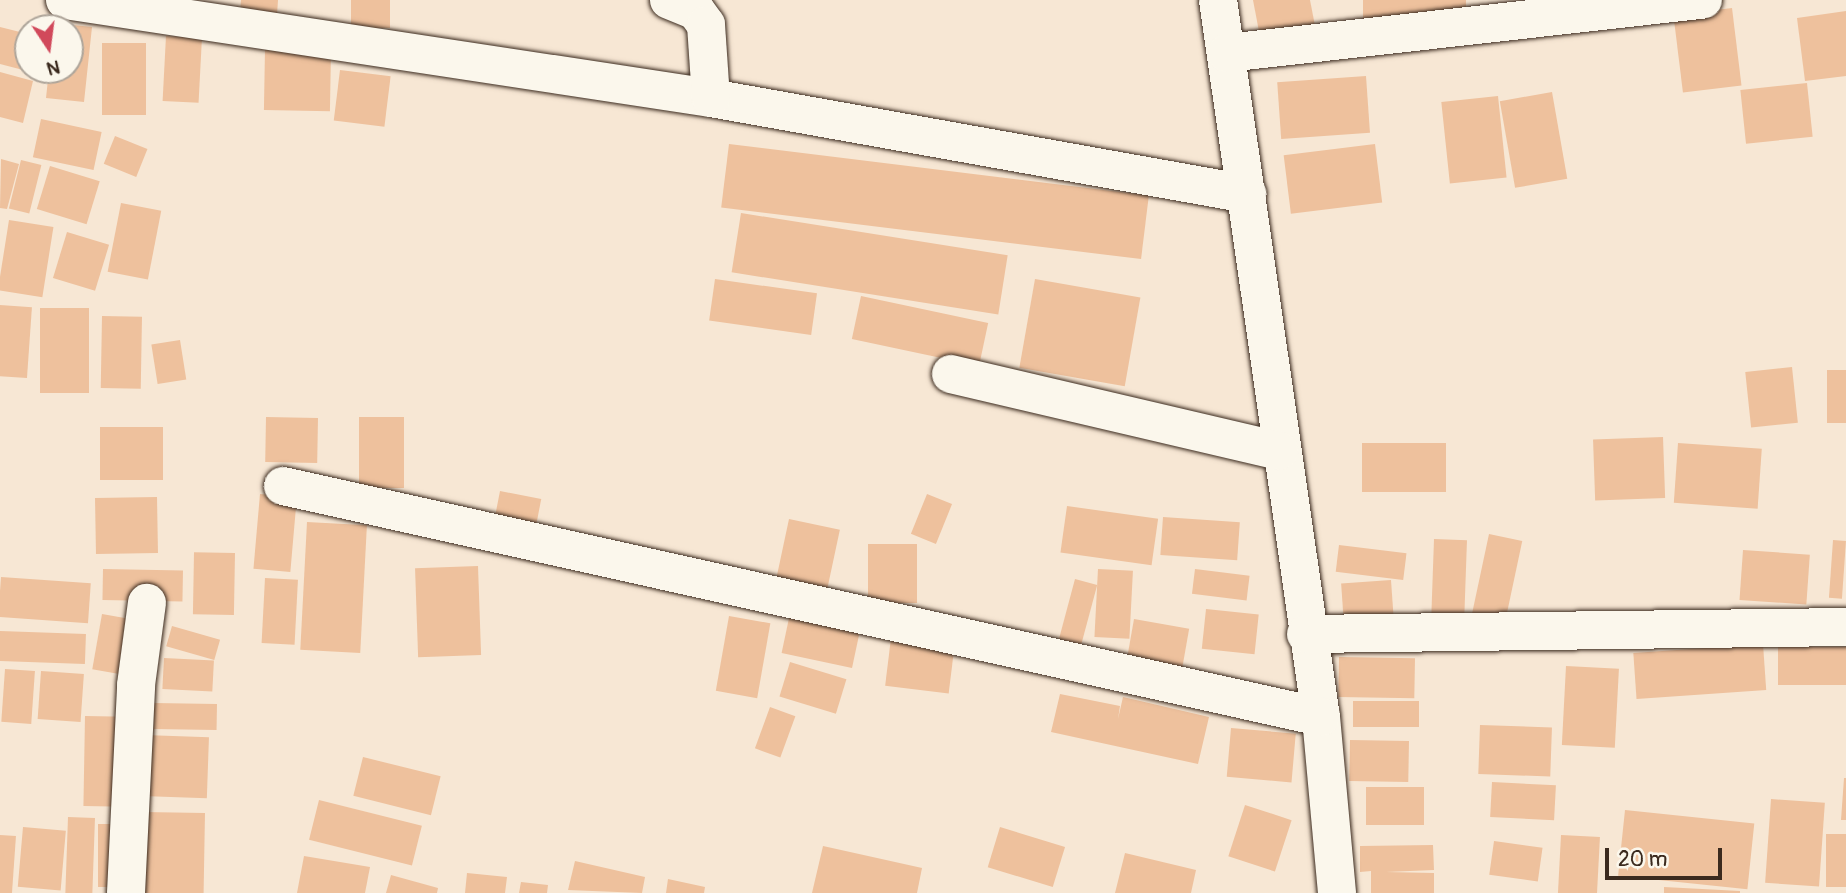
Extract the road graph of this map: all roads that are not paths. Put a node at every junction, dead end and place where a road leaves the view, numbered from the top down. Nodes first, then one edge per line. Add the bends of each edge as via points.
1 (65, 0) edge
2 (669, 0) edge
3 (1219, 0) edge
4 (1703, 0) edge
5 (1227, 53) junction
6 (711, 98) junction
7 (1247, 194) junction
8 (951, 374) dead end
9 (1279, 451) junction
10 (283, 486) dead end
11 (147, 603) dead end
12 (1846, 627) edge
13 (1306, 634) junction
14 (1321, 717) junction
15 (126, 893) edge
16 (1337, 893) edge

1 - 6 street
2 - 6 street via 696,11 706,25
3 - 5 street
4 - 5 street
5 - 7 street
6 - 7 street
7 - 9 street
8 - 9 street
9 - 13 street
10 - 14 street
11 - 15 street via 136,685
12 - 13 street
13 - 14 street
14 - 16 street

